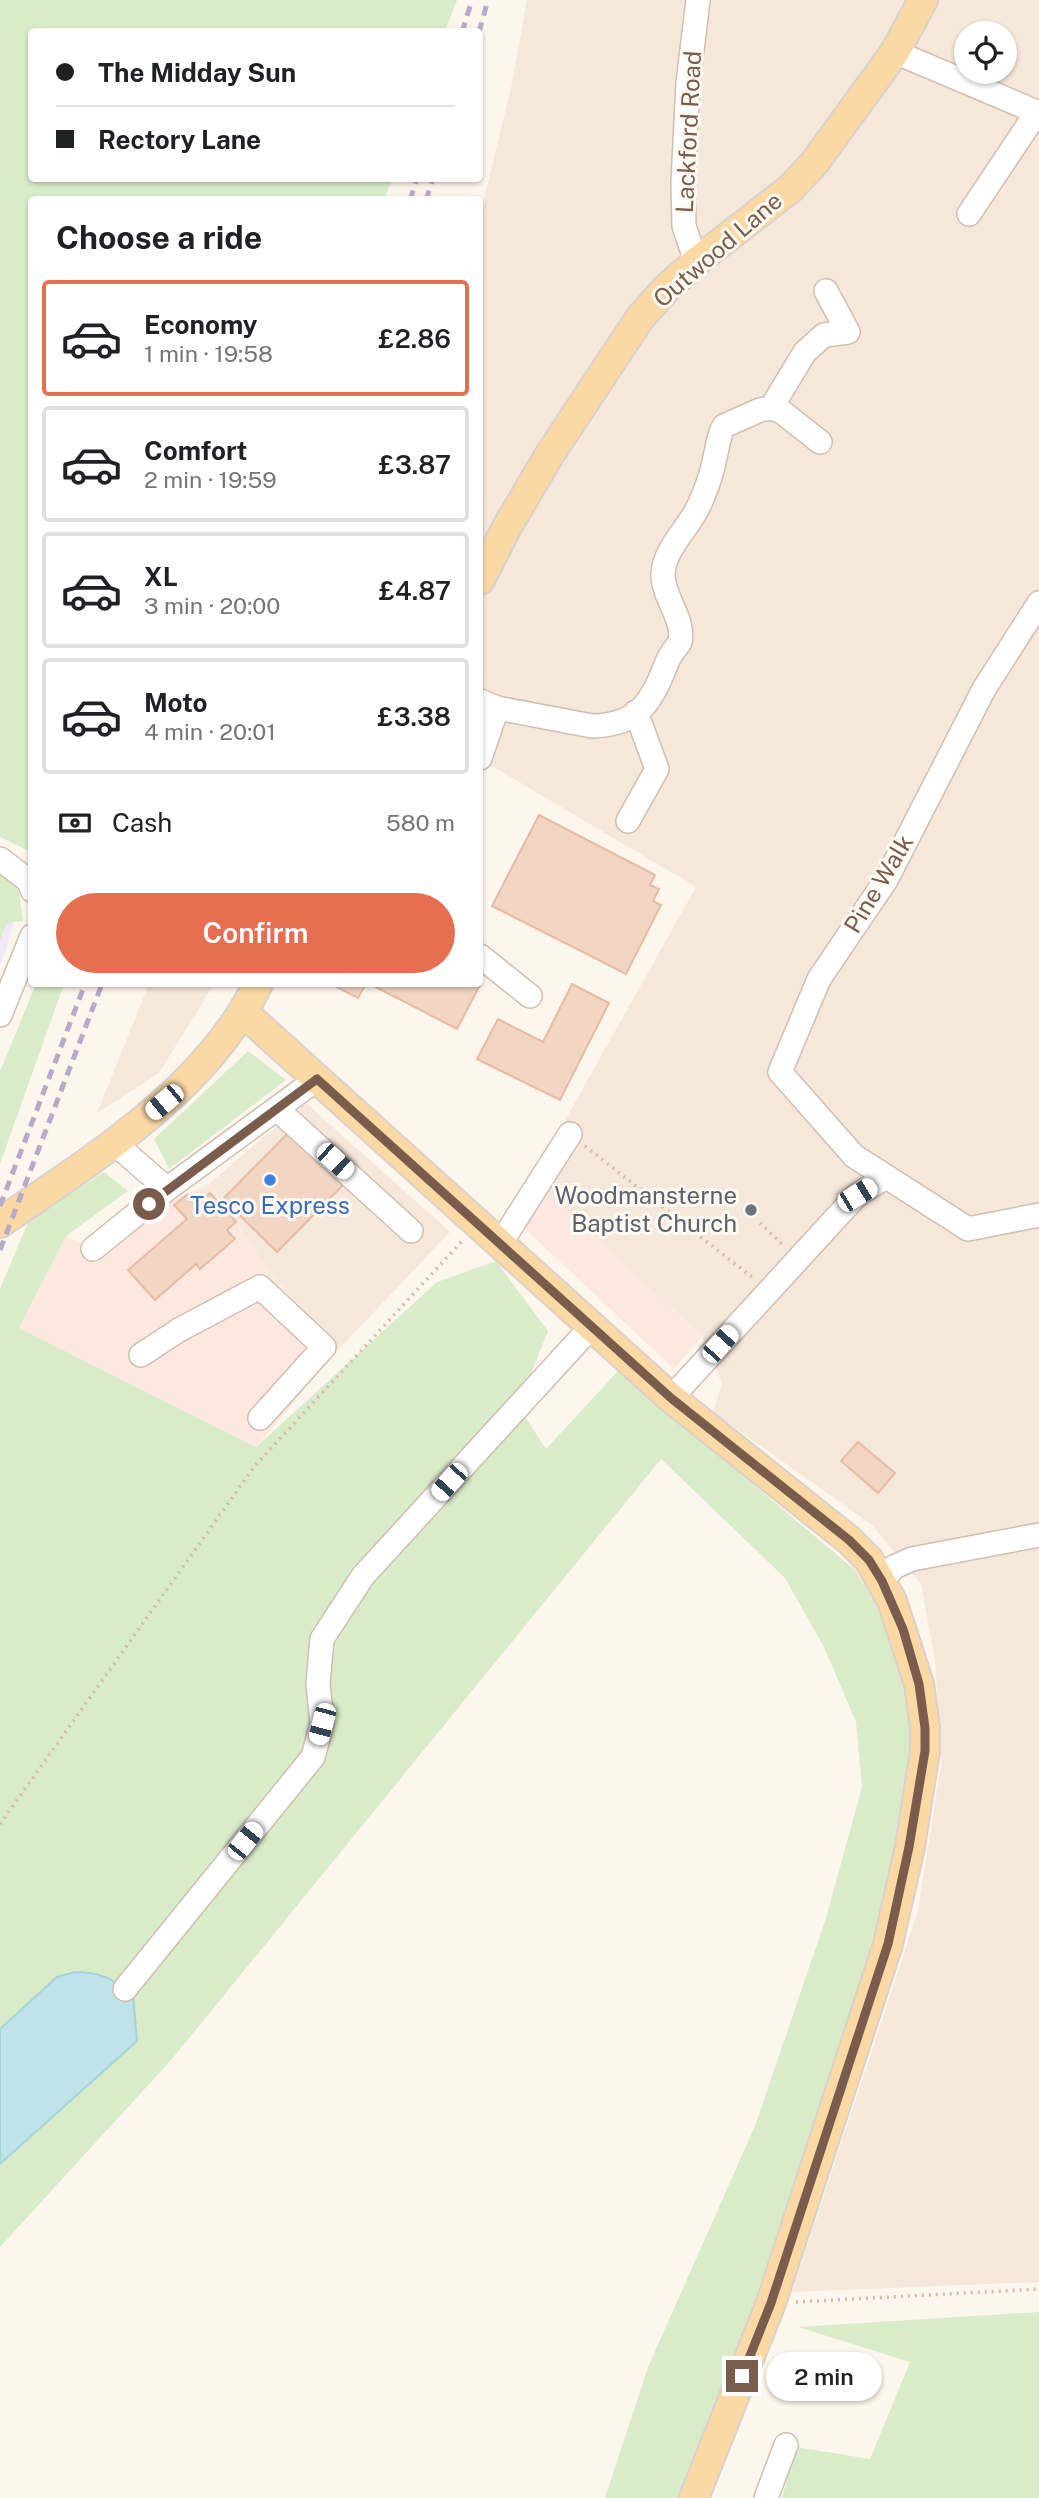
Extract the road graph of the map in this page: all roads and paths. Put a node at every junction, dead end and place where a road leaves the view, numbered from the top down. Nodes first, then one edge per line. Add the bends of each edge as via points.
1 (698, 0) edge
2 (923, 0) edge
3 (895, 52) junction
4 (1038, 113) edge
5 (969, 214) dead end
6 (696, 262) junction
7 (826, 291) dead end
8 (771, 408) junction
9 (820, 442) dead end
10 (483, 574) edge
11 (1039, 603) edge
12 (488, 705) edge
13 (636, 712) junction
14 (483, 738) edge
15 (628, 821) dead end
16 (0, 859) edge
17 (28, 880) edge
18 (28, 946) edge
19 (483, 958) edge
20 (256, 987) edge
21 (530, 996) dead end
22 (243, 1012) junction
23 (0, 1015) edge
24 (317, 1079) junction
25 (277, 1109) junction
26 (570, 1134) joint
27 (113, 1142) junction
28 (854, 1156) junction
29 (886, 1177) junction
30 (167, 1189) junction
31 (857, 1195) junction
32 (1039, 1215) edge
33 (0, 1223) edge
34 (478, 1223) junction
35 (760, 1223) dead end
36 (411, 1231) dead end
37 (500, 1244) junction
38 (93, 1249) dead end
39 (798, 1259) junction
40 (769, 1291) junction
41 (592, 1326) junction
42 (141, 1355) dead end
43 (671, 1398) junction
44 (260, 1418) dead end
45 (1039, 1535) edge
46 (882, 1581) junction
47 (0, 1824) edge
48 (125, 1989) dead end
49 (1039, 2289) edge
50 (771, 2303) junction
51 (786, 2445) dead end
52 (694, 2498) edge
53 (766, 2498) edge

1 - 6 street, Lackford Road via 683,181 684,226
2 - 3 main road, Outwood Lane
3 - 4 street
3 - 6 main road, Outwood Lane via 815,162 790,188
4 - 5 street
6 - 10 main road, Outwood Lane via 640,318 596,381 537,475
7 - 8 street via 848,332 824,335 805,352
8 - 9 street
8 - 13 street via 729,422 720,431 696,510 664,568 680,642 657,688
11 - 28 street, Pine Walk via 984,689 886,880 819,979 780,1072
12 - 13 street via 592,726 622,721
12 - 14 street
13 - 15 street via 657,769
16 - 17 street
18 - 23 street
19 - 21 street
20 - 22 main road
22 - 24 main road
22 - 27 main road via 196,1072
24 - 25 street
24 - 34 main road
25 - 30 street
25 - 36 street
26 - 37 street
26 - 40 path
27 - 30 street
27 - 33 main road
28 - 29 street, Pine Walk
28 - 31 street
29 - 31 street
29 - 32 street, Pine Walk via 968,1229
30 - 38 street
31 - 39 street
34 - 37 main road
34 - 47 path via 254,1467
35 - 39 path
37 - 41 main road
39 - 40 street
40 - 43 street
41 - 43 main road
41 - 48 street via 363,1576 322,1639 318,1683 322,1724 313,1757
42 - 44 street via 260,1287 324,1347
43 - 46 main road via 849,1540
45 - 46 street via 912,1559 894,1567
46 - 50 main road via 903,1629 919,1684 925,1751 888,1944
49 - 50 path
50 - 52 main road
51 - 53 street

